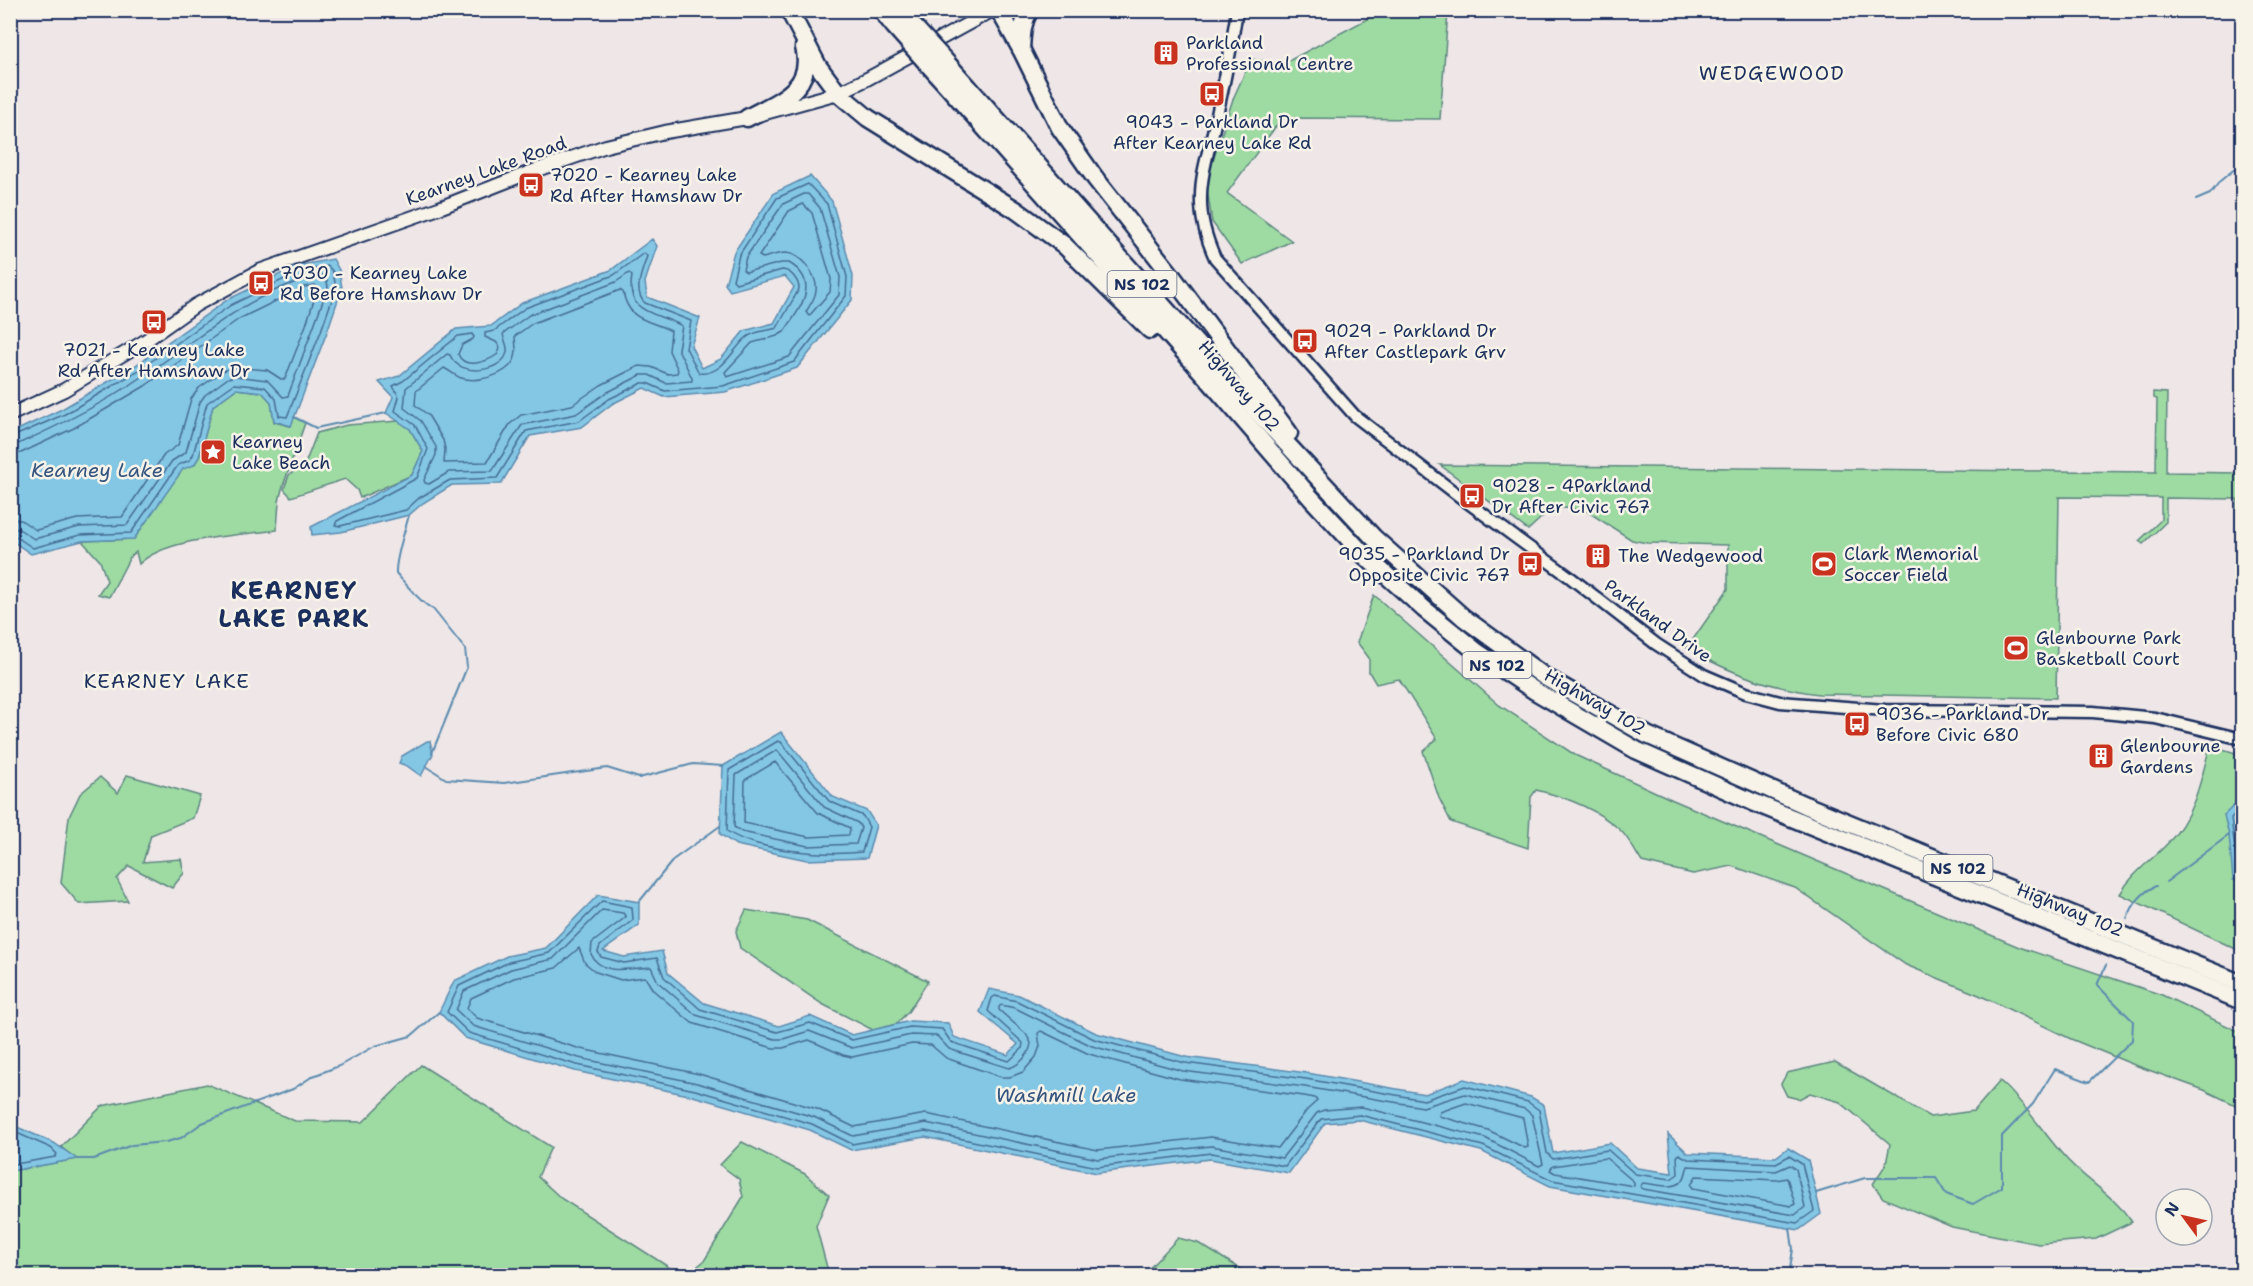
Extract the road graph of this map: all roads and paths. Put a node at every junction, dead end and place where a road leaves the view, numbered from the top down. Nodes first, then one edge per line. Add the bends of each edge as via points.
1 (789, 10) edge
2 (881, 10) edge
3 (993, 10) edge
4 (999, 10) edge
5 (1030, 10) edge
6 (1237, 10) edge
7 (900, 18) edge
8 (801, 34) junction
9 (1021, 49) junction
10 (941, 67) junction
11 (838, 93) junction
12 (747, 118) junction
13 (10, 415) edge
14 (1284, 468) junction
15 (1342, 503) junction
16 (2242, 739) edge
17 (2242, 984) edge
18 (2242, 1001) edge

1 - 8 highway
2 - 7 highway, Highway 102 / NS 102
3 - 11 main road, Kearney Lake Road
4 - 9 highway
5 - 9 highway
6 - 16 street, Parkland Drive via 1200,196 1202,220 1215,258 1355,416 1656,644 1704,675 1780,702 1885,710 2093,712 2155,718
7 - 10 highway, Highway 102 / NS 102, bridge
8 - 11 highway
8 - 12 highway via 807,59 797,88
9 - 15 highway via 1060,128 1095,178
10 - 14 highway, Highway 102 / NS 102
10 - 15 highway, Highway 102 / NS 102
11 - 12 main road, Kearney Lake Road
11 - 14 highway via 868,118 1016,210 1064,245
12 - 13 main road, Kearney Lake Road via 606,146 260,271 223,289 64,390
14 - 18 highway, Highway 102 / NS 102 via 1364,555 1477,652 1635,750
15 - 17 highway, Highway 102 / NS 102 via 1411,573 1464,618 1545,677 1647,735 1805,805

